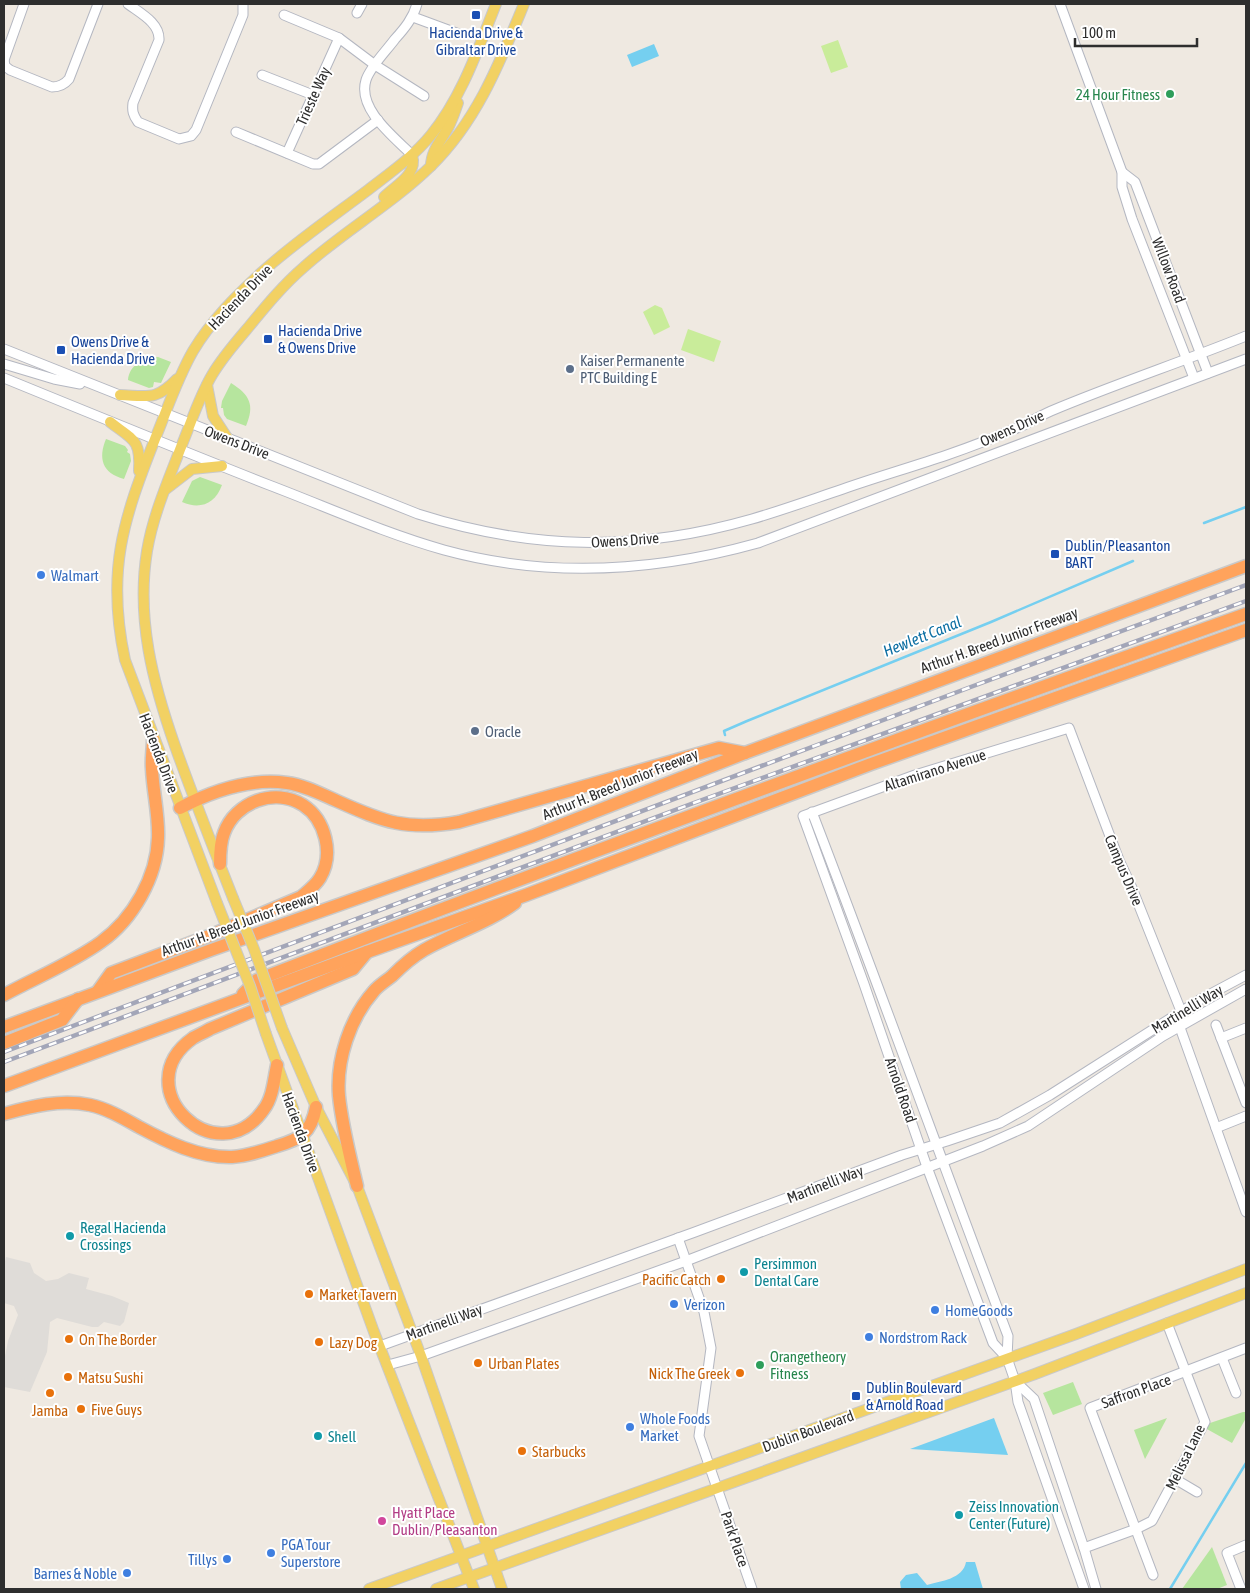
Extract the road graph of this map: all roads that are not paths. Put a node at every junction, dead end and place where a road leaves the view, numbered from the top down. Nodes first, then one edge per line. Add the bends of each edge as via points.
1 (24, 4) edge
2 (98, 4) edge
3 (128, 4) edge
4 (243, 4) edge
5 (362, 4) edge
6 (417, 4) edge
7 (496, 4) edge
8 (524, 4) edge
9 (1060, 4) edge
10 (357, 13) dead end
11 (284, 15) dead end
12 (413, 17) junction
13 (459, 34) dead end
14 (339, 38) junction
15 (4, 60) edge
16 (375, 66) junction
17 (262, 75) dead end
18 (463, 85) junction
19 (313, 95) junction
20 (424, 96) dead end
21 (378, 120) junction
22 (236, 132) dead end
23 (287, 153) junction
24 (412, 155) junction
25 (431, 166) junction
26 (1122, 172) junction
27 (367, 217) junction
28 (1246, 336) edge
29 (4, 349) edge
30 (1201, 354) junction
31 (1246, 359) edge
32 (1186, 360) junction
33 (4, 364) edge
34 (182, 373) junction
35 (1208, 373) junction
36 (4, 378) edge
37 (1194, 378) junction
38 (207, 385) junction
39 (97, 386) junction
40 (120, 396) junction
41 (165, 414) junction
42 (110, 422) junction
43 (190, 424) junction
44 (228, 439) junction
45 (155, 440) junction
46 (180, 450) junction
47 (222, 466) junction
48 (139, 480) junction
49 (165, 490) junction
50 (1246, 566) edge
51 (1246, 614) edge
52 (1246, 630) edge
53 (1069, 728) joint
54 (153, 739) junction
55 (745, 753) junction
56 (194, 800) junction
57 (180, 808) junction
58 (812, 812) junction
59 (802, 816) joint
60 (220, 864) junction
61 (526, 895) junction
62 (367, 952) junction
63 (1246, 975) edge
64 (1246, 990) edge
65 (98, 992) junction
66 (4, 995) edge
67 (78, 999) junction
68 (236, 1001) junction
69 (1178, 1013) junction
70 (1216, 1025) dead end
71 (1180, 1026) junction
72 (4, 1027) edge
73 (1246, 1028) edge
74 (1221, 1038) junction
75 (4, 1042) edge
76 (277, 1065) junction
77 (4, 1086) edge
78 (1246, 1103) edge
79 (316, 1107) junction
80 (4, 1114) edge
81 (1246, 1116) edge
82 (1216, 1128) junction
83 (302, 1135) junction
84 (936, 1145) junction
85 (921, 1149) junction
86 (942, 1162) junction
87 (927, 1167) junction
88 (357, 1186) junction
89 (1246, 1212) edge
90 (678, 1238) junction
91 (686, 1261) junction
92 (1246, 1269) edge
93 (1246, 1293) edge
94 (1167, 1324) junction
95 (412, 1334) junction
96 (380, 1346) junction
97 (1246, 1348) edge
98 (420, 1356) junction
99 (1007, 1358) junction
100 (1222, 1358) junction
101 (388, 1365) junction
102 (1186, 1372) junction
103 (1015, 1381) junction
104 (1236, 1393) dead end
105 (710, 1467) junction
106 (1175, 1479) junction
107 (717, 1489) junction
108 (1197, 1492) dead end
109 (1136, 1529) junction
110 (1246, 1545) edge
111 (488, 1546) junction
112 (1084, 1548) junction
113 (461, 1556) junction
114 (495, 1568) junction
115 (1153, 1575) dead end
116 (469, 1577) junction
117 (369, 1589) edge
118 (436, 1589) edge
119 (474, 1589) edge
120 (502, 1589) edge
121 (752, 1589) edge
122 (1084, 1589) edge
123 (1096, 1589) edge
124 (1241, 1589) edge

1 - 15 street
2 - 15 street via 69,79 64,84 52,87 10,70
3 - 4 street via 159,32 132,110 138,122 179,139 191,136 196,130 243,15
5 - 10 street
6 - 12 street
7 - 18 main road, Hacienda Drive
8 - 25 main road, Hacienda Drive via 486,91 450,145
9 - 26 street, Willow Road
11 - 14 street
12 - 13 street
12 - 16 street
14 - 16 street
14 - 19 street, Trieste Way
16 - 20 street
16 - 21 street via 366,80 366,95 368,105
17 - 19 street
18 - 24 main road, Hacienda Drive via 446,115
18 - 25 main road via 452,120 434,150
19 - 23 street, Trieste Way
21 - 23 street via 319,164
21 - 24 street
22 - 23 street
24 - 27 main road via 411,173
24 - 34 main road, Hacienda Drive via 285,253 244,289 208,328
25 - 27 main road, Hacienda Drive
26 - 30 street, Willow Road via 1135,182
26 - 32 street, Willow Road via 1124,195
27 - 38 main road, Hacienda Drive via 302,269 278,293 226,355
28 - 30 street, Owens Drive
29 - 39 street, Owens Drive
30 - 32 street, Owens Drive
30 - 35 street, Willow Road
31 - 35 street, Owens Drive
32 - 37 street, Willow Road
32 - 44 street, Owens Drive via 947,455 804,503 697,532 630,542 543,541 454,525 418,514
33 - 39 street via 54,379
34 - 40 main road via 160,394
34 - 41 main road, Hacienda Drive
35 - 37 street, Owens Drive
36 - 42 street, Owens Drive
37 - 47 street, Owens Drive via 758,542 703,557 632,567 536,566 444,550 378,528
38 - 43 main road, Hacienda Drive
38 - 44 main road via 213,416
39 - 40 street, Owens Drive
40 - 41 street, Owens Drive
41 - 43 street, Owens Drive
41 - 45 main road, Hacienda Drive
42 - 45 street, Owens Drive
42 - 48 main road via 135,442 140,454
43 - 44 street, Owens Drive
43 - 46 main road, Hacienda Drive
45 - 46 street, Owens Drive
45 - 48 main road, Hacienda Drive
46 - 47 street, Owens Drive
46 - 49 main road, Hacienda Drive
47 - 49 main road via 192,469
48 - 54 main road, Hacienda Drive via 120,544 116,604 124,660
49 - 56 main road, Hacienda Drive via 147,551 145,631 155,685
50 - 55 highway, Arthur H. Breed Junior Freeway
51 - 68 highway via 790,778 365,938 257,980
52 - 61 highway via 862,768
53 - 58 street, Altamirano Avenue via 915,775
53 - 69 street, Campus Drive
54 - 57 main road, Hacienda Drive
54 - 66 highway via 157,857 141,897 102,942
55 - 56 highway via 719,748 439,825 393,823 289,783 236,786
55 - 65 highway, Arthur H. Breed Junior Freeway via 533,836
56 - 57 highway
56 - 60 main road, Hacienda Drive
57 - 76 main road, Hacienda Drive, bridge via 247,977
58 - 59 street, Altamirano Avenue
58 - 84 street, Arnold Road via 877,979
59 - 85 street, Arnold Road
60 - 65 highway via 222,839 229,822 248,804 261,799 276,797 303,805 312,813 325,835 326,862 321,876 301,897 111,973
60 - 79 main road, Hacienda Drive, bridge via 282,1028
61 - 62 highway
61 - 88 highway via 503,912 407,961 375,990 362,1008 344,1048 339,1094
62 - 68 highway
62 - 76 highway via 353,969 193,1038 182,1048 169,1070 169,1092 180,1113 199,1129 230,1133 250,1123 265,1108
63 - 69 street, Martinelli Way
64 - 71 street, Martinelli Way
65 - 67 highway, Arthur H. Breed Junior Freeway
67 - 72 highway, Arthur H. Breed Junior Freeway
67 - 75 highway via 62,1020
68 - 77 highway
69 - 71 street, Campus Drive
69 - 84 street, Martinelli Way via 1000,1123
70 - 74 street
71 - 82 street, Campus Drive
71 - 86 street, Martinelli Way via 1028,1126
73 - 74 street
74 - 78 street
76 - 83 main road, Hacienda Drive
79 - 83 highway via 312,1125
79 - 88 main road, Hacienda Drive
80 - 83 highway via 45,1104 90,1105 112,1112 195,1152 231,1157 252,1154
81 - 82 street
82 - 89 street, Campus Drive
83 - 96 main road, Hacienda Drive
84 - 85 street, Martinelli Way
84 - 86 street, Arnold Road
85 - 87 street, Arnold Road
85 - 90 street, Martinelli Way
86 - 87 street, Martinelli Way
86 - 99 street, Arnold Road via 1008,1336
87 - 91 street, Martinelli Way
87 - 99 street, Arnold Road via 993,1343
88 - 95 main road, Hacienda Drive
90 - 91 street, Park Place
90 - 95 street, Martinelli Way
91 - 98 street, Martinelli Way
91 - 105 street, Park Place via 710,1334 699,1436
92 - 99 main road, Dublin Boulevard
93 - 94 main road, Dublin Boulevard
94 - 102 street, Melissa Lane
94 - 103 main road, Dublin Boulevard
95 - 96 street, Martinelli Way
95 - 98 main road, Hacienda Drive
96 - 101 main road, Hacienda Drive
97 - 100 street, Saffron Place
98 - 101 street, Martinelli Way
98 - 111 main road, Hacienda Drive
99 - 103 street, Arnold Road
99 - 105 main road, Dublin Boulevard
100 - 102 street, Saffron Place
100 - 104 street
101 - 113 main road, Hacienda Drive
102 - 106 street, Melissa Lane via 1205,1422
102 - 109 street, Saffron Place via 1090,1408
103 - 107 main road, Dublin Boulevard
103 - 112 street, Arnold Road via 1034,1399
103 - 122 street, Arnold Road via 1018,1402
105 - 107 street, Park Place
105 - 111 main road, Dublin Boulevard
106 - 108 street
106 - 109 street, Melissa Lane via 1152,1521
107 - 114 main road, Dublin Boulevard
107 - 121 street, Park Place
109 - 112 street, Melissa Lane
109 - 115 street
110 - 124 street via 1227,1553
111 - 113 main road, Dublin Boulevard
111 - 114 main road, Hacienda Drive
112 - 123 street, Arnold Road
113 - 116 main road, Hacienda Drive
113 - 117 main road, Dublin Boulevard
114 - 116 main road, Dublin Boulevard
114 - 120 main road, Hacienda Drive
116 - 118 main road, Dublin Boulevard
116 - 119 main road, Hacienda Drive

